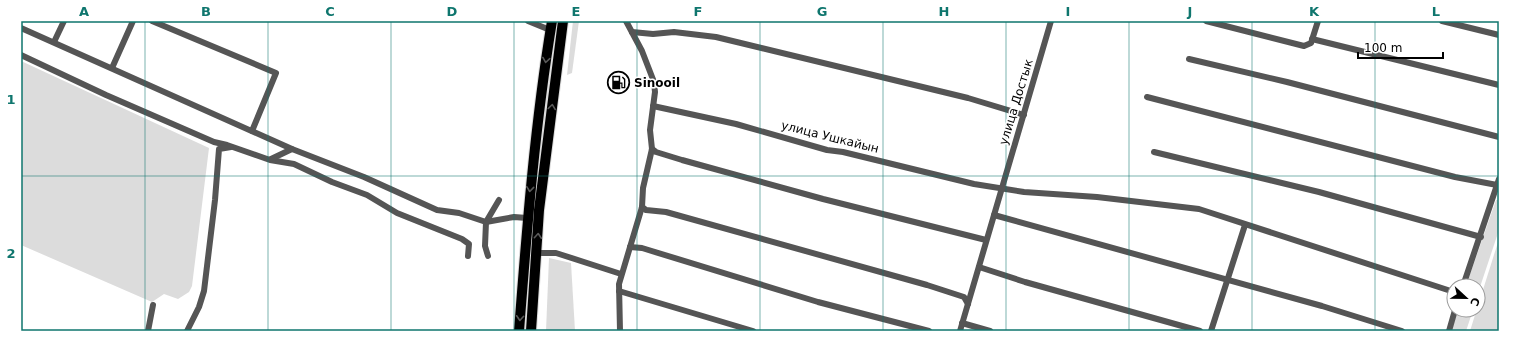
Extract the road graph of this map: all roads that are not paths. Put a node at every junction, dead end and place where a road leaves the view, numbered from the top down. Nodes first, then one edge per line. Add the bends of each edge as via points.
1 (64, 21) edge
2 (133, 21) edge
3 (152, 21) edge
4 (528, 21) edge
5 (563, 21) edge
6 (626, 21) edge
7 (1051, 21) edge
8 (1206, 21) edge
9 (1318, 21) edge
10 (1442, 21) edge
11 (551, 26) edge
12 (21, 28) edge
13 (632, 32) junction
14 (1499, 35) edge
15 (1312, 39) junction
16 (54, 42) junction
17 (21, 55) edge
18 (1189, 59) dead end
19 (112, 68) junction
20 (1499, 85) edge
21 (1147, 97) dead end
22 (653, 106) junction
23 (1024, 115) junction
24 (252, 131) junction
25 (1499, 137) edge
26 (231, 146) junction
27 (292, 149) junction
28 (652, 149) junction
29 (1154, 152) dead end
30 (270, 160) junction
31 (1498, 182) edge
32 (1001, 188) junction
33 (499, 200) dead end
34 (642, 207) junction
35 (994, 215) junction
36 (527, 218) junction
37 (486, 222) junction
38 (1245, 225) junction
39 (1480, 236) junction
40 (986, 240) junction
41 (630, 247) junction
42 (537, 253) junction
43 (468, 256) dead end
44 (488, 256) dead end
45 (979, 267) junction
46 (621, 274) junction
47 (1466, 278) edge
48 (1228, 280) junction
49 (1446, 289) edge
50 (619, 291) junction
51 (968, 304) junction
52 (153, 306) dead end
53 (1453, 318) edge
54 (962, 323) junction
55 (148, 331) edge
56 (187, 331) edge
57 (519, 331) edge
58 (531, 331) edge
59 (620, 331) edge
60 (753, 331) edge
61 (929, 331) edge
62 (960, 331) edge
63 (990, 331) edge
64 (1200, 331) edge
65 (1211, 331) edge
66 (1402, 331) edge
67 (1449, 331) edge

1 - 16 street
2 - 19 street
3 - 24 street via 276,73
4 - 11 street
42 -> 5 highway via 539,210
6 - 13 street
7 - 23 street, улица Достык
8 - 15 street via 1304,46 1311,43
9 - 15 street
10 - 14 street
11 -> 36 highway via 540,96
12 - 16 street
13 - 22 street via 654,82
13 - 23 street via 674,32 716,37 968,98
15 - 20 street
16 - 19 street
17 - 26 street via 214,142
18 - 25 street
19 - 24 street
21 - 31 street via 1455,177
22 - 28 street via 650,130
22 - 32 street, улица Ушкайын via 736,124 826,150
23 - 32 street, улица Достык
24 - 27 street
26 - 30 street
26 - 56 street via 219,149 216,200 204,291
27 - 30 street
27 - 37 street via 364,177 437,210 458,213
28 - 34 street
28 - 40 street via 682,160 823,199
29 - 39 street via 1323,193
30 - 43 street via 294,164 367,195 397,213 462,239 469,244
31 - 39 street
32 - 35 street, улица Достык
32 - 38 street, улица Ушкайын via 1199,209
33 - 37 street
34 - 41 street
34 - 51 street via 927,284 964,297
35 - 40 street, улица Достык
35 - 48 street
36 - 37 street
36 -> 57 highway
37 - 44 street via 485,246
38 - 48 street
38 - 49 street, улица Ушкайын
39 - 47 street
40 - 45 street, улица Достык
41 - 46 street
41 - 61 street via 642,248 818,302
42 - 46 street via 556,252
42 - 58 highway
45 - 51 street, улица Достык
45 - 64 street
46 - 50 street
48 - 65 street
48 - 66 street
50 - 59 street
50 - 60 street
51 - 54 street, улица Достык
52 - 55 street
53 - 67 street
54 - 62 street, улица Достык
54 - 63 street

